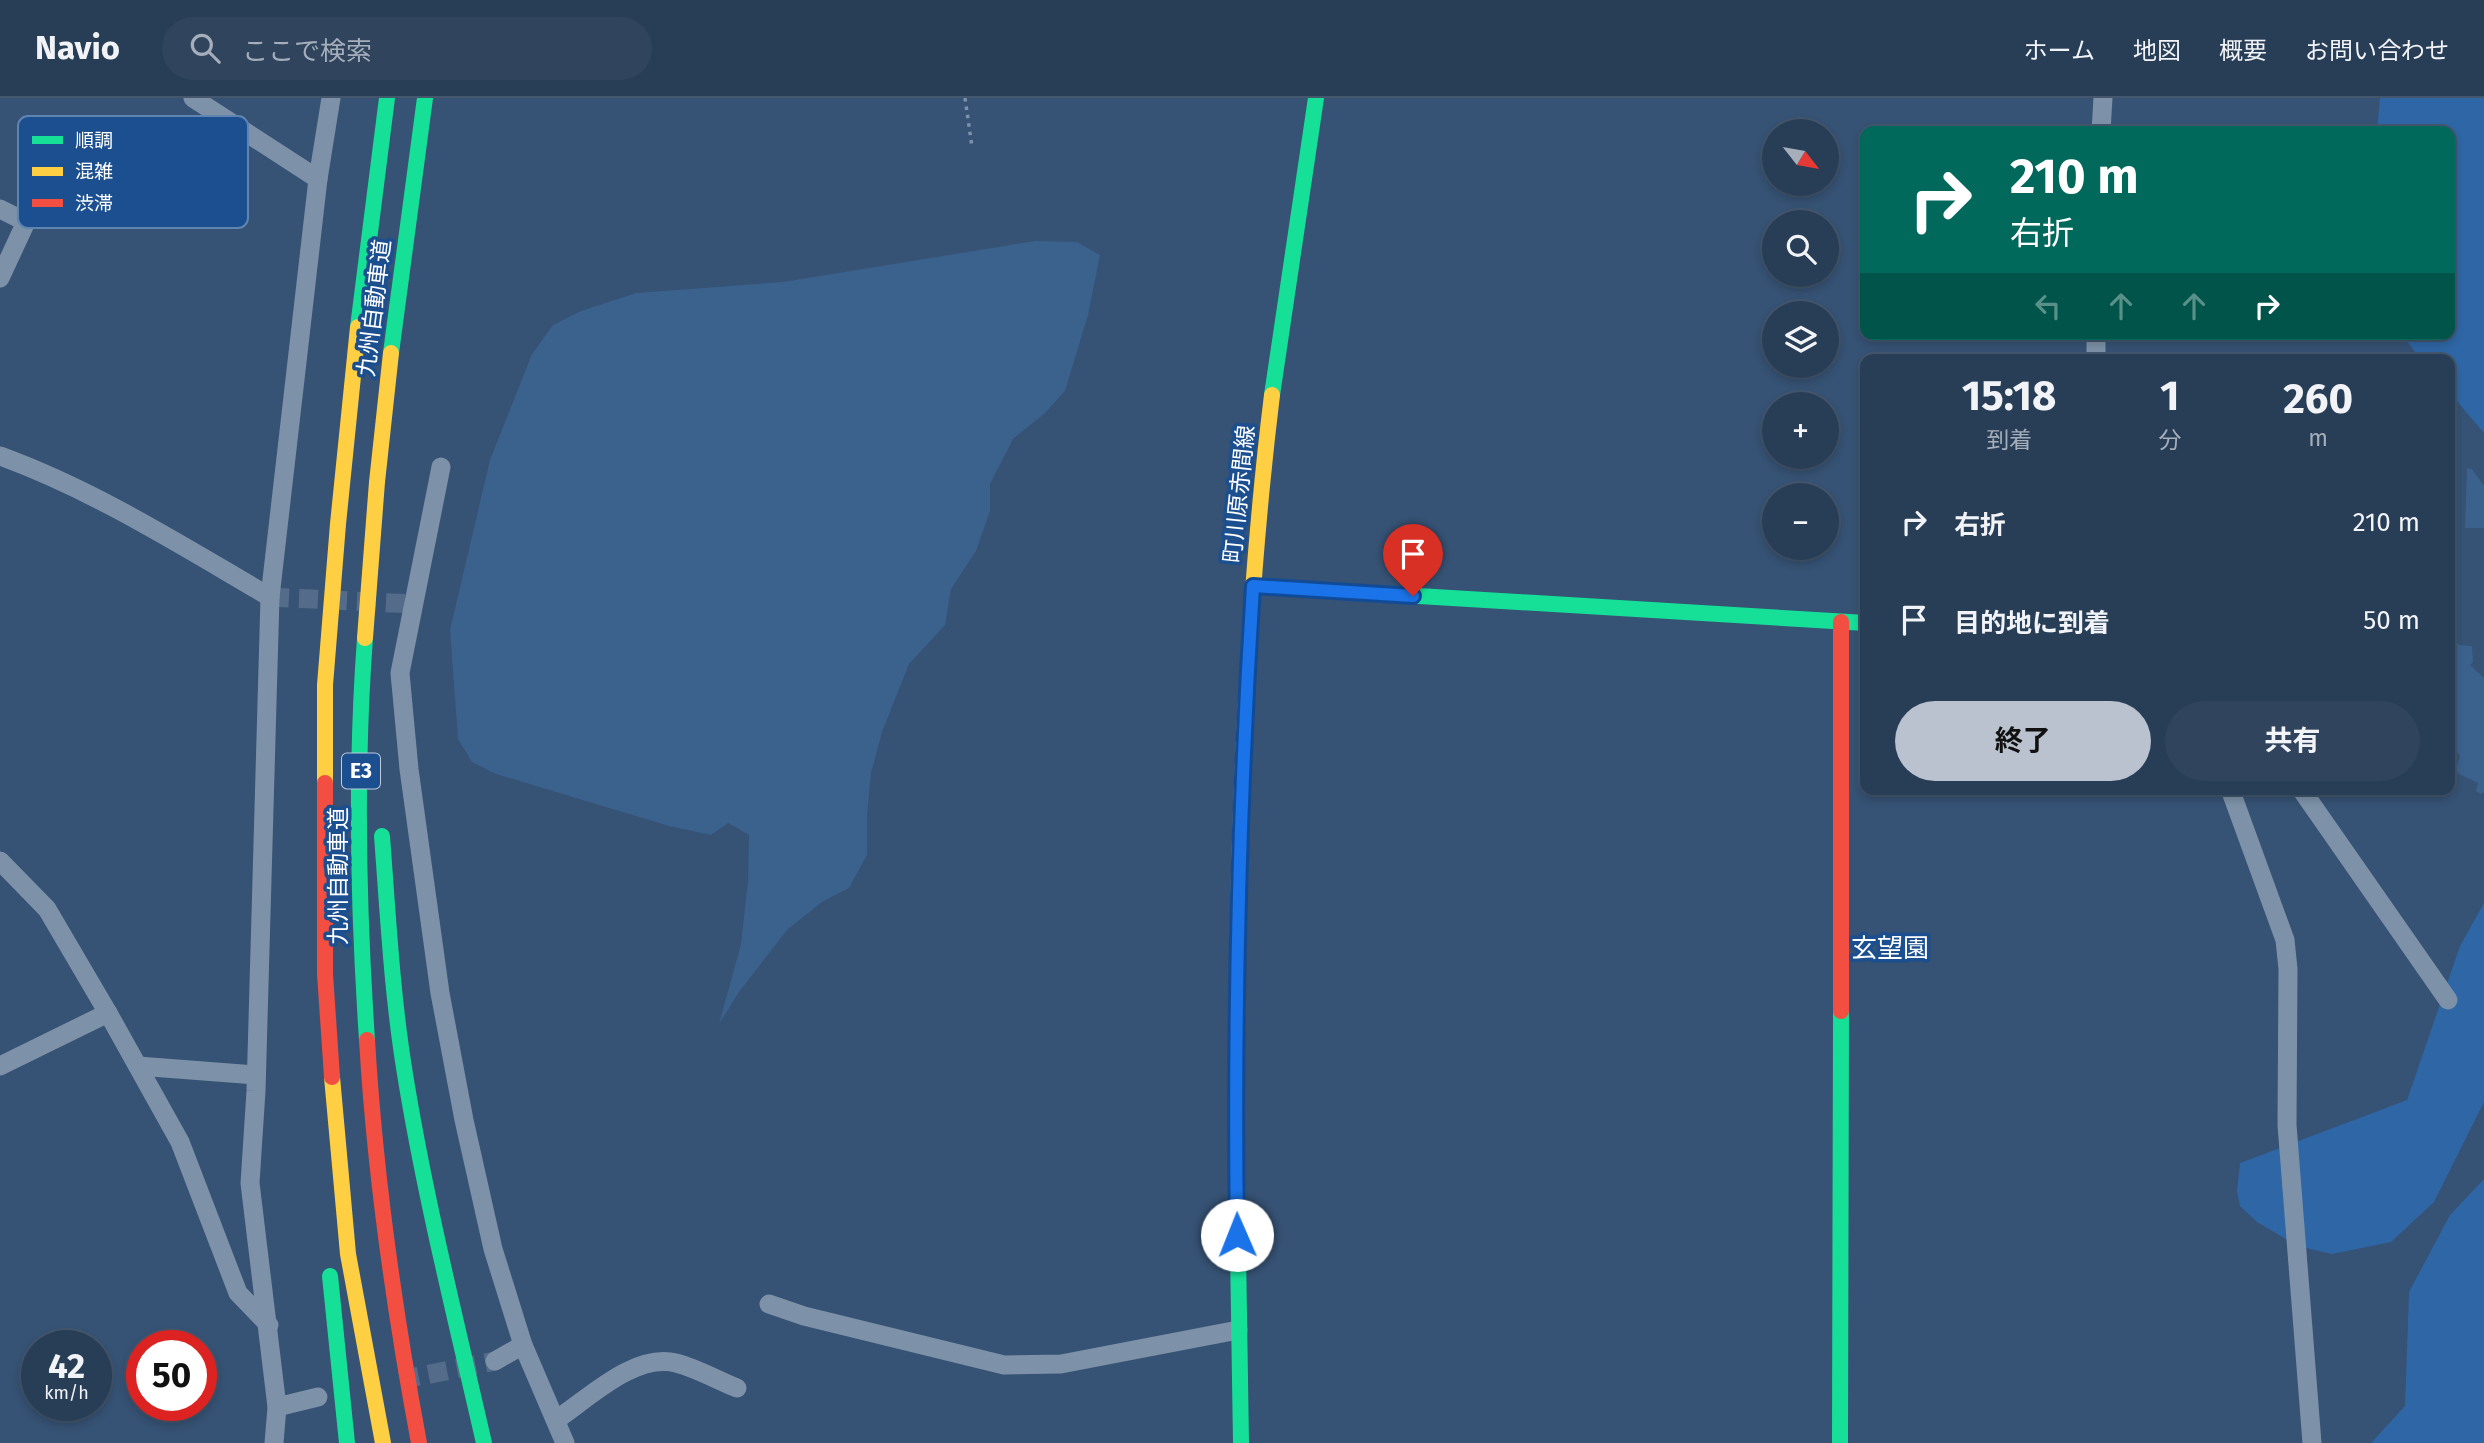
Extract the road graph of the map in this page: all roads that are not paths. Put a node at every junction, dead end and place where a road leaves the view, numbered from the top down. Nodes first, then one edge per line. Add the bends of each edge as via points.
1 (193, 98) edge
2 (331, 98) edge
3 (387, 98) edge
4 (425, 98) edge
5 (1316, 98) edge
6 (2103, 98) edge
7 (221, 116) edge
8 (2101, 126) edge
9 (248, 134) edge
10 (318, 179) junction
11 (0, 209) edge
12 (18, 218) edge
13 (23, 228) edge
14 (0, 278) edge
15 (0, 456) edge
16 (441, 467) dead end
17 (372, 535) junction
18 (1253, 586) junction
19 (270, 597) junction
20 (1841, 622) junction
21 (1860, 623) edge
22 (378, 687) dead end
23 (2232, 795) edge
24 (2305, 795) edge
25 (381, 823) dead end
26 (0, 861) edge
27 (2448, 1000) dead end
28 (108, 1013) junction
29 (0, 1066) edge
30 (138, 1066) junction
31 (256, 1076) junction
32 (337, 1140) junction
33 (330, 1228) dead end
34 (329, 1266) dead end
35 (769, 1304) dead end
36 (269, 1325) junction
37 (1238, 1330) junction
38 (523, 1345) junction
39 (495, 1361) tunnel mouth
40 (737, 1388) dead end
41 (318, 1397) dead end
42 (277, 1407) junction
43 (556, 1420) junction
44 (274, 1443) edge
45 (347, 1443) edge
46 (383, 1443) edge
47 (419, 1443) edge
48 (484, 1443) edge
49 (565, 1443) edge
50 (1241, 1443) edge
51 (1840, 1443) edge
52 (2312, 1443) edge

1 - 7 street
2 - 10 street
3 - 32 main road, 九州自動車道 / E3 via 362,292 326,685 325,974
4 - 17 main road, 九州自動車道 / E3
5 - 18 main road, 町川原赤間線 via 1279,343
6 - 8 street
9 - 10 street
10 - 19 street
11 - 12 street
13 - 14 street
15 - 19 street via 107,502
16 - 38 street via 400,673 440,993 493,1249
17 - 22 main road
17 - 47 main road, 九州自動車道 / E3 via 360,718 362,981 369,1106 384,1239
18 - 20 main road
18 - 37 main road, 町川原赤間線 via 1238,906
19 - 31 street
20 - 21 main road
20 - 51 main road
23 - 52 street via 2286,940 2287,1125
24 - 27 street
25 - 48 main road via 405,1072
26 - 28 street via 47,909
28 - 29 street
28 - 30 street
30 - 31 street
30 - 36 street via 180,1142 238,1293
31 - 36 street via 250,1183
32 - 33 main road
32 - 46 main road, 九州自動車道 / E3 via 348,1254
34 - 45 main road
35 - 37 street via 1004,1365 1061,1364
36 - 42 street
37 - 50 main road, 町川原赤間線
38 - 39 street
38 - 43 street
40 - 43 street via 675,1363 651,1361 629,1369
41 - 42 street
42 - 44 street
43 - 49 street

